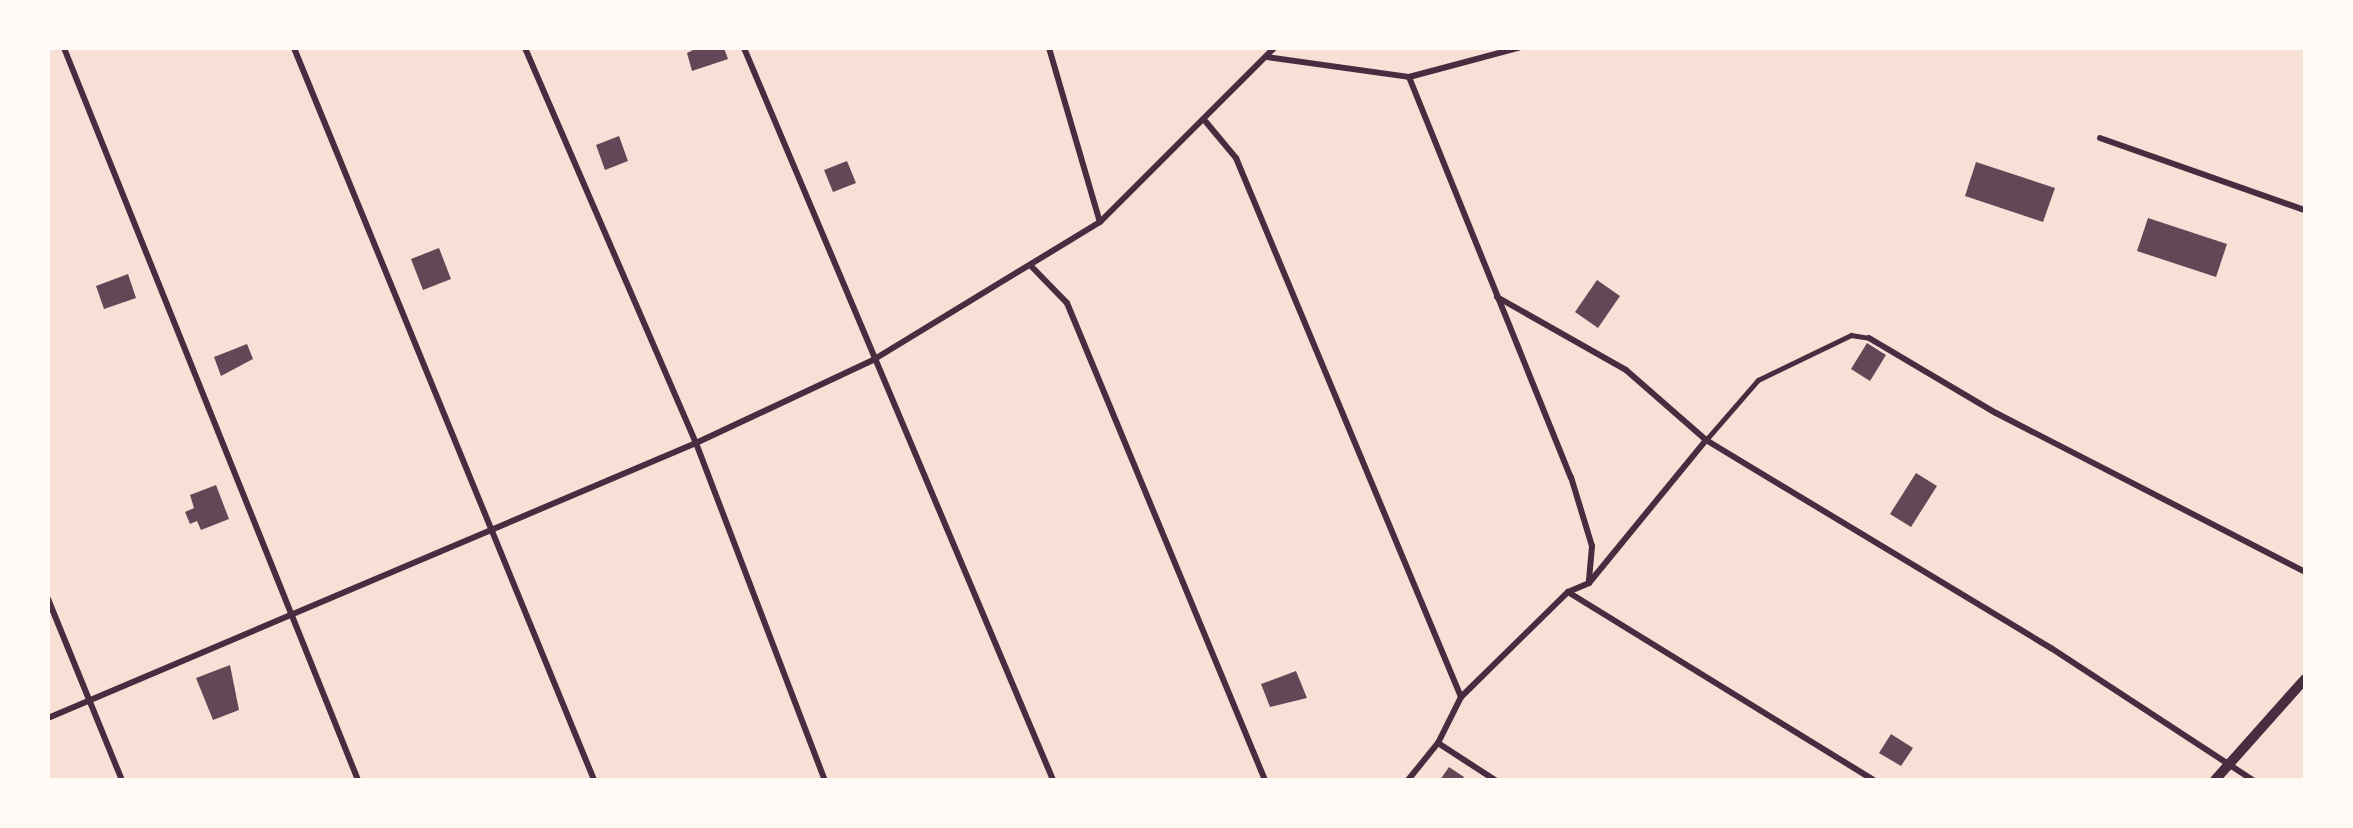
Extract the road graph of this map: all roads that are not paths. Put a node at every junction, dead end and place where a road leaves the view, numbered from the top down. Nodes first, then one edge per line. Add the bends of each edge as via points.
1 (64, 48) edge
2 (294, 48) edge
3 (525, 48) edge
4 (744, 48) edge
5 (1049, 48) edge
6 (1274, 48) edge
7 (1518, 48) edge
8 (1267, 57) junction
9 (1409, 77) junction
10 (1206, 122) junction
11 (2100, 138) dead end
12 (2305, 210) edge
13 (1100, 222) junction
14 (1032, 267) junction
15 (1497, 297) junction
16 (1869, 338) joint
17 (873, 360) junction
18 (1706, 440) junction
19 (696, 443) junction
20 (492, 531) junction
21 (2305, 572) edge
22 (1589, 583) junction
23 (1568, 592) junction
24 (48, 599) edge
25 (290, 613) junction
26 (2305, 680) edge
27 (89, 698) junction
28 (1461, 698) junction
29 (48, 718) edge
30 (1438, 743) junction
31 (2226, 764) junction
32 (122, 780) edge
33 (358, 780) edge
34 (594, 780) edge
35 (825, 780) edge
36 (1053, 780) edge
37 (1265, 780) edge
38 (1408, 780) edge
39 (1495, 780) edge
40 (1873, 780) edge
41 (2215, 780) edge
42 (2253, 780) edge

1 - 25 street
2 - 20 street
3 - 19 street
4 - 17 street
5 - 13 street
6 - 8 street
7 - 9 street
8 - 9 street
8 - 10 street
9 - 15 street
10 - 13 street
10 - 28 street via 1236,158
11 - 12 street
13 - 14 street
14 - 17 street
14 - 37 street via 1067,303
15 - 18 street via 1626,370
15 - 22 street via 1571,477 1592,546
16 - 18 lane via 1842,338 1758,380
16 - 21 street via 1996,412
17 - 19 street
17 - 36 street
18 - 22 street
18 - 31 street via 2051,648
19 - 20 street
19 - 35 street
20 - 25 street
20 - 34 street
22 - 23 street
23 - 28 street
23 - 40 street
24 - 27 street
25 - 27 street
25 - 33 street
26 - 31 street
27 - 29 street
27 - 32 street
28 - 30 street
30 - 38 street
30 - 39 street
31 - 41 street
31 - 42 street

